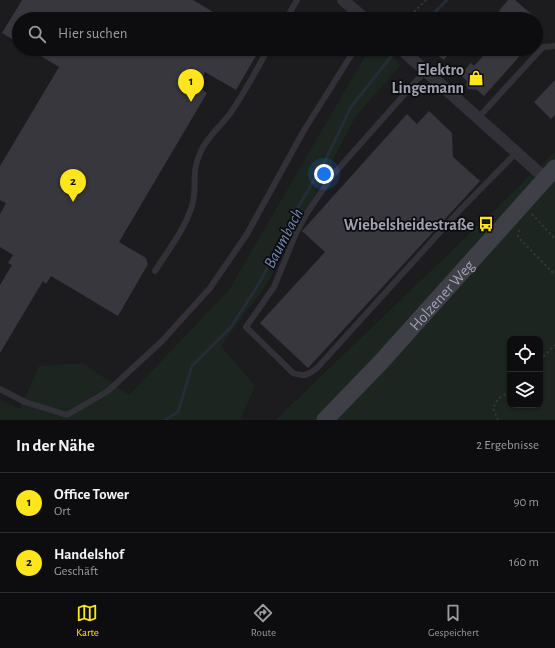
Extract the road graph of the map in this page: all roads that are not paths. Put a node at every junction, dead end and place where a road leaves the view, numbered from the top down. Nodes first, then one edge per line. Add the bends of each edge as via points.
1 (297, 0) edge
2 (343, 0) edge
3 (290, 12) edge
4 (357, 12) edge
5 (555, 46) edge
6 (543, 47) edge
7 (264, 56) edge
8 (351, 56) edge
9 (409, 56) edge
10 (535, 56) edge
11 (425, 71) junction
12 (478, 118) junction
13 (516, 152) junction
14 (550, 173) edge
15 (155, 271) dead end
16 (0, 390) edge
17 (325, 420) edge

1 - 3 lane
2 - 4 street
5 - 6 lane
7 - 15 lane via 232,110 204,143 193,175 191,208
8 - 16 lane via 303,132 247,234 210,288 162,341 108,391 67,414 25,402
9 - 11 street
10 - 12 lane
11 - 12 street
11 - 13 lane via 332,176 296,233 274,287 246,327 293,373 302,376 310,374 318,367
12 - 13 street
13 - 14 street
14 - 17 main road, Holzener Weg via 381,362

